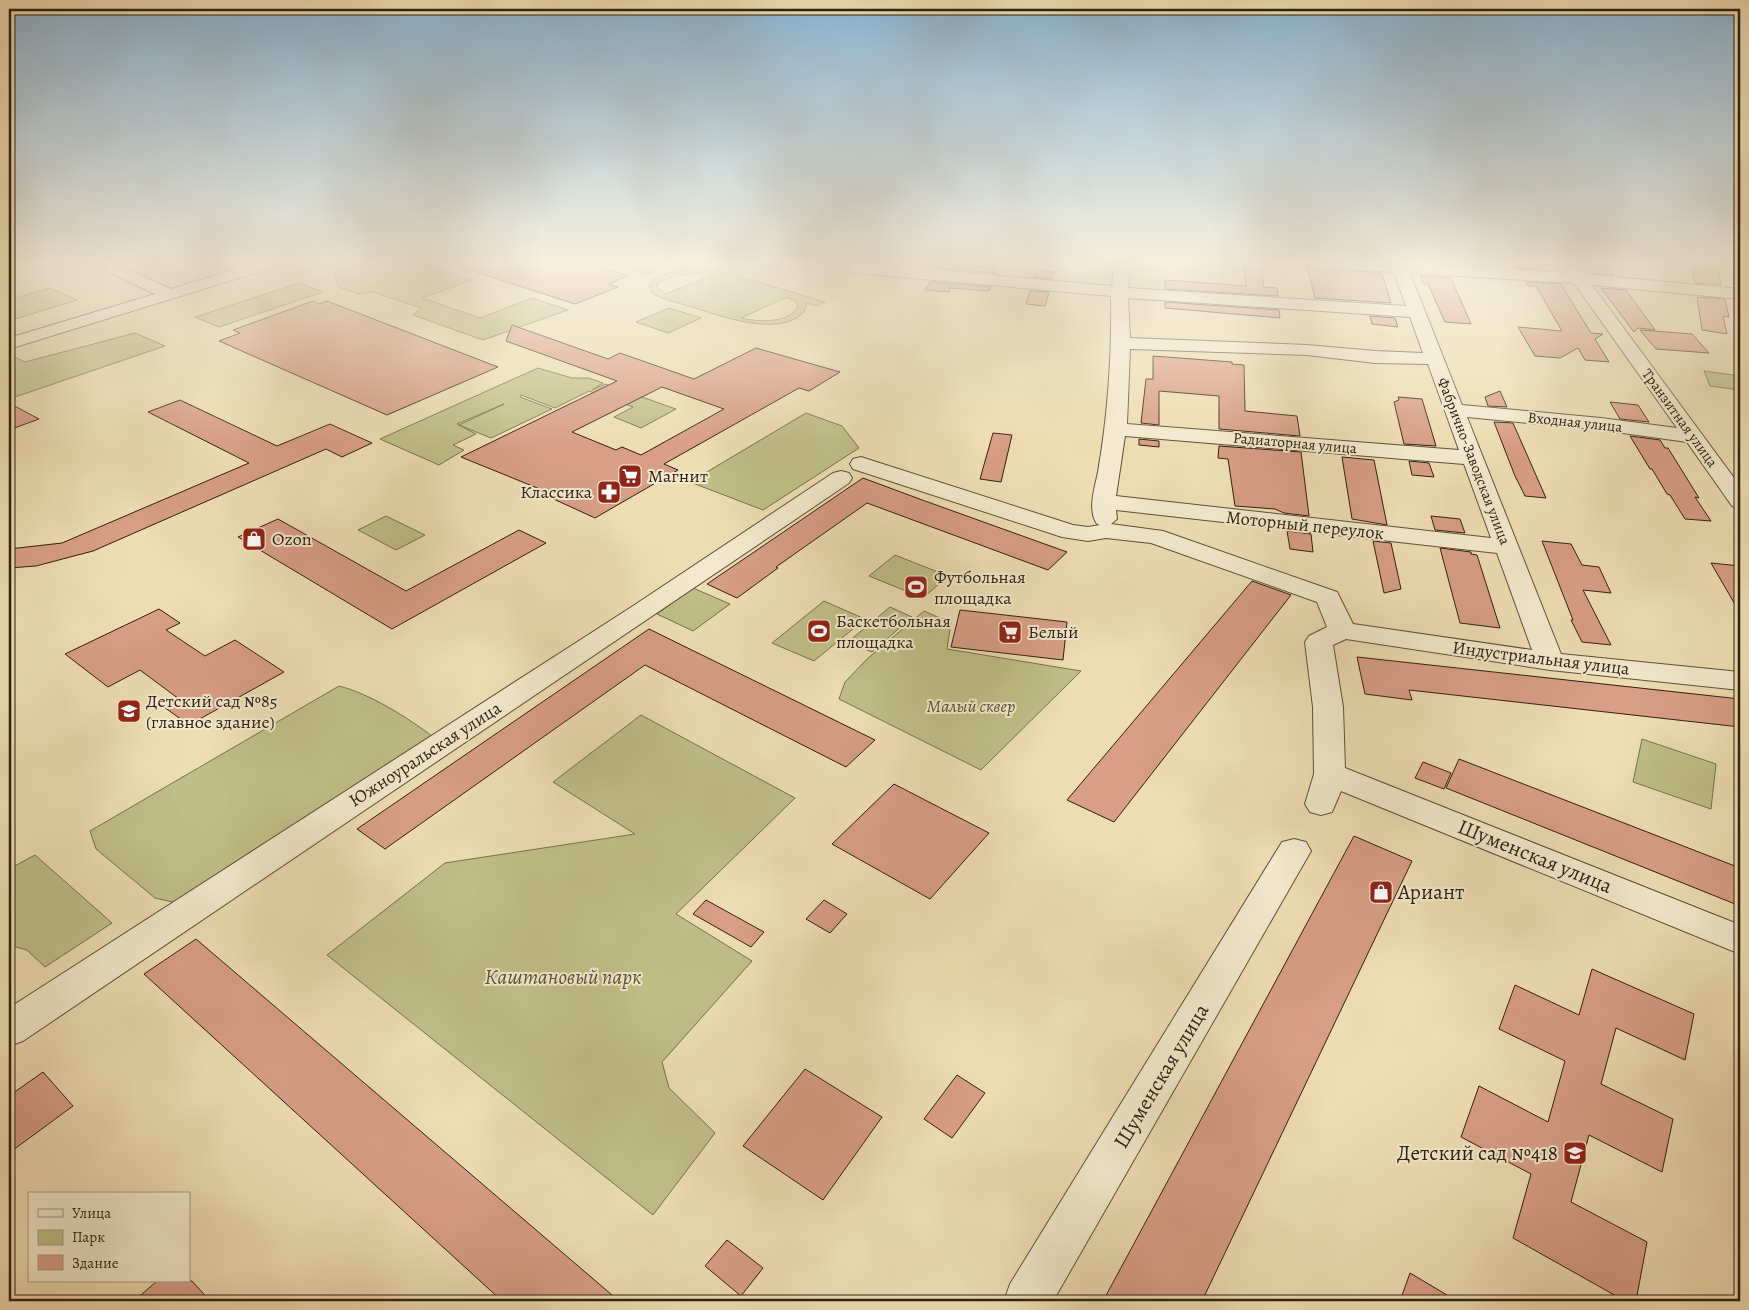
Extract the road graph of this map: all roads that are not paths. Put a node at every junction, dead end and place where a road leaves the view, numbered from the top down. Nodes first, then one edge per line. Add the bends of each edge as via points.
1 (76, 323) edge
2 (1120, 323) edge
3 (1422, 323) edge
4 (1613, 323) edge
5 (1121, 343) junction
6 (9, 344) edge
7 (1435, 359) junction
8 (1455, 410) junction
9 (1116, 429) junction
10 (1694, 437) junction
11 (1473, 458) junction
12 (1104, 502) junction
13 (1740, 502) edge
14 (1106, 531) junction
15 (1507, 547) junction
16 (1342, 630) junction
17 (1550, 661) junction
18 (1740, 681) edge
19 (1330, 774) junction
20 (1321, 804) dead end
21 (1294, 851) dead end
22 (1740, 940) edge
23 (9, 1029) edge
24 (1027, 1301) edge

1 - 6 street
2 - 5 street
3 - 7 street, Фабрично-Заводская улица
4 - 10 street, Транзитная улица
5 - 7 street
5 - 9 street
7 - 8 street, Фабрично-Заводская улица
8 - 10 street, Входная улица
8 - 11 street, Фабрично-Заводская улица
9 - 11 street, Радиаторная улица
9 - 12 street
10 - 13 street, Транзитная улица
11 - 15 street, Фабрично-Заводская улица
12 - 14 street
12 - 15 street, Моторный переулок
14 - 16 street via 1155,536 1328,597
14 - 23 street, Южноуральская улица via 1070,532 851,471
15 - 17 street, Фабрично-Заводская улица
16 - 17 street, Индустриальная улица
16 - 19 street via 1320,642 1328,708
17 - 18 street, Индустриальная улица
19 - 20 street
19 - 22 street, Шуменская улица
21 - 24 street, Шуменская улица

